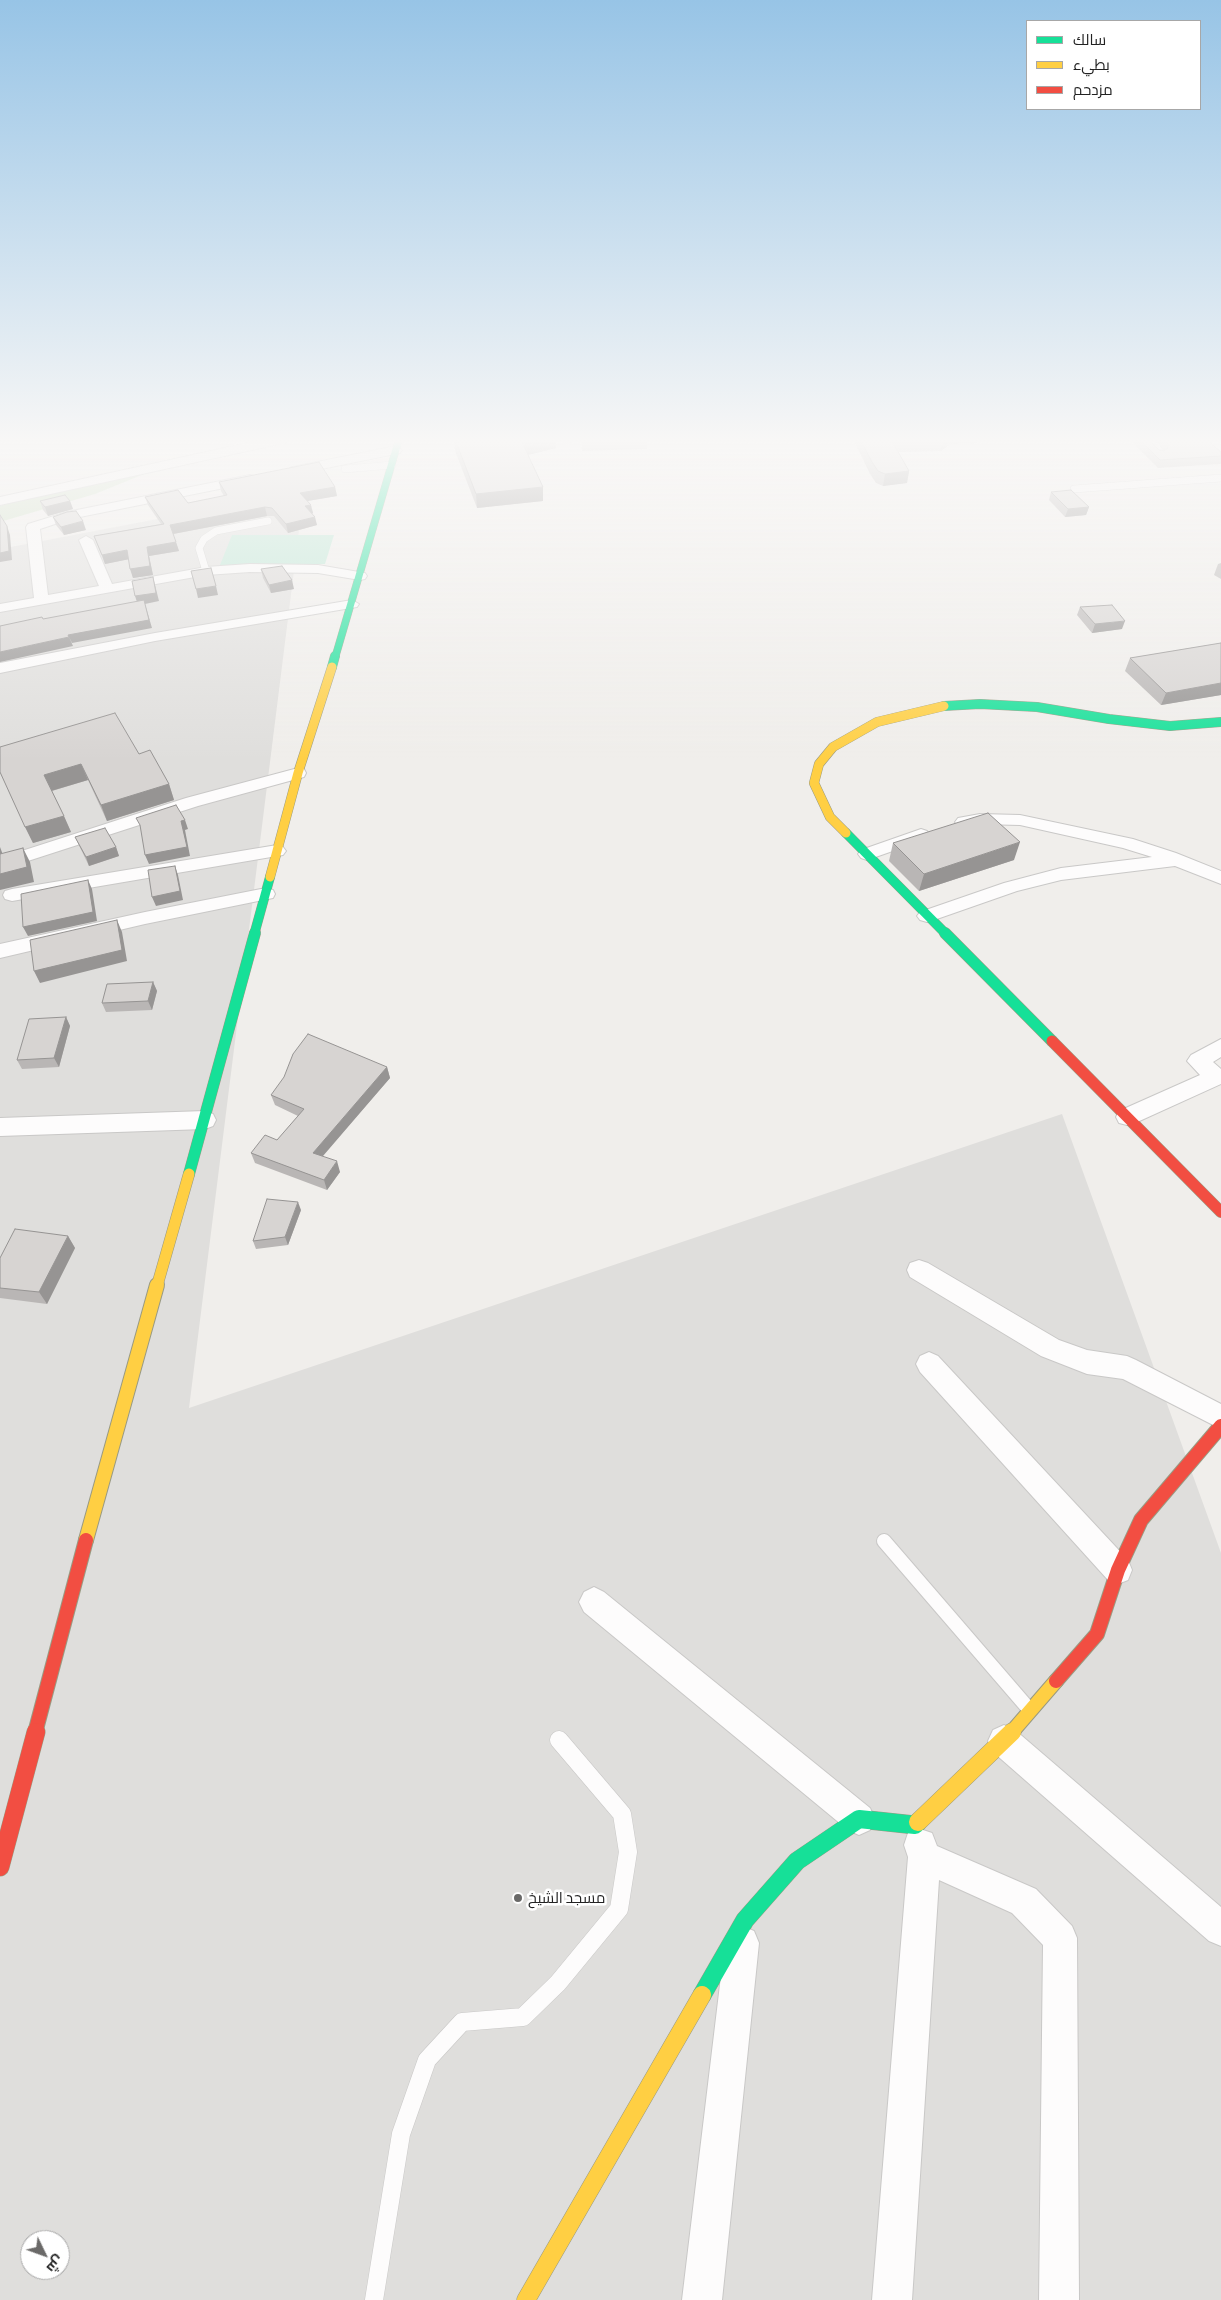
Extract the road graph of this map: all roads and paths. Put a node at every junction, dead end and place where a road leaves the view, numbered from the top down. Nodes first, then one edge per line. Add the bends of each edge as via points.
1 (35, 546) edge
2 (89, 546) edge
3 (200, 546) edge
4 (369, 546) edge
5 (206, 571) junction
6 (360, 576) junction
7 (106, 588) junction
8 (41, 600) junction
9 (352, 604) junction
10 (0, 608) edge
11 (0, 668) edge
12 (1221, 722) edge
13 (298, 773) junction
14 (952, 824) edge
15 (933, 831) edge
16 (277, 851) junction
17 (867, 854) junction
18 (1178, 860) junction
19 (0, 864) edge
20 (1221, 878) edge
21 (266, 894) junction
22 (12, 895) dead end
23 (927, 916) junction
24 (0, 951) edge
25 (1221, 1047) edge
26 (1127, 1117) junction
27 (205, 1120) junction
28 (0, 1127) edge
29 (1221, 1212) edge
30 (919, 1270) dead end
31 (929, 1364) dead end
32 (1221, 1417) edge
33 (1221, 1426) edge
34 (884, 1540) dead end
35 (1118, 1570) junction
36 (594, 1602) dead end
37 (1030, 1710) junction
38 (559, 1740) dead end
39 (1004, 1741) junction
40 (860, 1819) junction
41 (919, 1841) junction
42 (0, 1867) edge
43 (745, 1920) junction
44 (1221, 1929) edge
45 (374, 2300) edge
46 (526, 2300) edge
47 (702, 2300) edge
48 (892, 2300) edge
49 (1059, 2300) edge

1 - 8 street
2 - 7 street
3 - 5 lane
4 - 6 street
5 - 6 street via 318,569
5 - 7 street
6 - 9 street
7 - 8 street
8 - 10 street
9 - 11 street via 154,636
9 - 13 street
12 - 17 street via 1170,726 1037,707 980,704 936,706 878,722 833,747 819,764 814,783 830,817
13 - 16 street
13 - 19 street via 192,802
14 - 18 street via 980,819 1020,820 1127,843
15 - 17 street
16 - 21 street
16 - 22 street
17 - 23 street
18 - 20 street
18 - 23 street via 1061,874 1011,887
21 - 24 street
21 - 27 street
23 - 26 street
25 - 26 street via 1198,1061 1216,1078
26 - 29 street
27 - 28 street
27 - 42 street via 108,1456
30 - 32 street via 1050,1348 1087,1362 1126,1368
31 - 35 street
33 - 35 street via 1141,1520
34 - 37 lane
35 - 37 street via 1097,1634
36 - 40 street
37 - 39 street
38 - 45 lane via 622,1814 628,1852 619,1909 558,1983 523,2017 462,2022 428,2060 401,2134
39 - 41 street
39 - 44 street
40 - 41 street
40 - 43 street via 797,1861
41 - 48 street
41 - 49 street via 1024,1901 1060,1938
43 - 46 street
43 - 47 street

